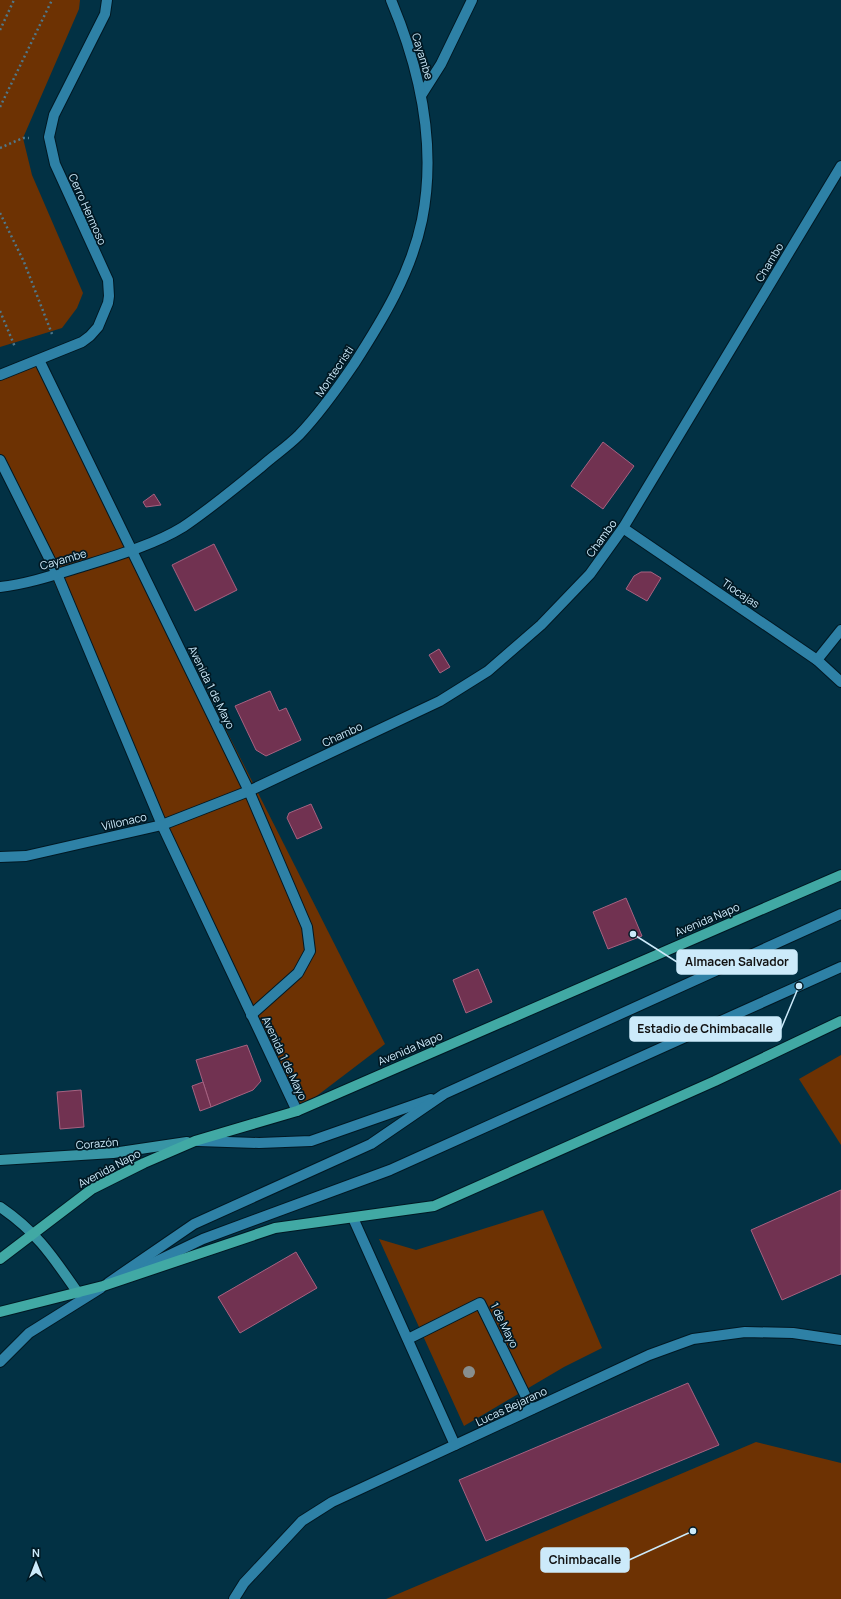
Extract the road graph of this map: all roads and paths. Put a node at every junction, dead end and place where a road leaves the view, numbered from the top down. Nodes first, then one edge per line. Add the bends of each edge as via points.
1 (14, 0) edge
2 (52, 0) edge
3 (107, 0) edge
4 (391, 0) edge
5 (472, 0) edge
6 (0, 30) edge
7 (422, 94) junction
8 (0, 107) edge
9 (426, 120) joint
10 (49, 137) junction
11 (0, 148) edge
12 (841, 166) edge
13 (0, 213) edge
14 (0, 311) edge
15 (54, 336) dead end
16 (16, 350) dead end
17 (39, 360) junction
18 (0, 375) edge
19 (0, 460) edge
20 (623, 528) junction
21 (132, 550) junction
22 (57, 574) junction
23 (0, 587) edge
24 (841, 630) edge
25 (817, 660) junction
26 (841, 682) edge
27 (249, 791) junction
28 (162, 825) junction
29 (0, 856) edge
30 (841, 875) edge
31 (841, 914) edge
32 (841, 967) edge
33 (252, 1015) junction
34 (841, 1021) edge
35 (444, 1094) junction
36 (297, 1111) junction
37 (195, 1141) junction
38 (0, 1160) edge
39 (0, 1207) edge
40 (353, 1218) junction
41 (35, 1234) junction
42 (0, 1259) edge
43 (103, 1286) junction
44 (78, 1293) junction
45 (0, 1312) edge
46 (408, 1339) junction
47 (841, 1340) edge
48 (0, 1362) edge
49 (532, 1409) junction
50 (455, 1445) junction
51 (234, 1599) edge

1 - 6 path
2 - 8 path
3 - 10 street, Cerro Hermoso via 105,14 54,115
4 - 7 street, Cayambe
5 - 7 street via 442,64
7 - 9 street, Cayambe
9 - 21 street, Montecristi via 428,169 422,220 407,269 381,324 326,405 297,437 181,528
10 - 11 path via 23,138
10 - 17 street, Cerro Hermoso via 55,164 108,280 109,296 103,316 90,336 82,342
12 - 20 street, Chambo
13 - 15 path via 24,262
14 - 16 path
17 - 18 street, Cerro Hermoso
17 - 21 street, Avenida 1 de Mayo
19 - 22 street, Avenida 1 de Mayo
20 - 25 street, Tiocajas
20 - 27 street, Chambo via 590,574 541,625 488,671 440,701
21 - 22 street, Cayambe
21 - 27 street, Avenida 1 de Mayo
22 - 23 street, Cayambe
22 - 28 street, Avenida 1 de Mayo
24 - 25 street
25 - 26 street, Tiocajas
27 - 28 street, Villonaco
27 - 33 street, Avenida 1 de Mayo via 307,927 310,951 298,973
28 - 29 street, Villonaco via 26,856
28 - 33 street, Avenida 1 de Mayo
30 - 36 main road, Avenida Napo
31 - 35 street
32 - 43 street via 390,1170 202,1239
33 - 36 street, Avenida 1 de Mayo
34 - 40 main road via 714,1081 434,1206
35 - 37 street via 312,1141
35 - 43 street via 371,1144 194,1224
36 - 37 main road, Avenida Napo
37 - 38 main road, Corazón via 113,1154
37 - 41 main road, Avenida Napo via 144,1162 92,1189
39 - 41 main road
40 - 43 main road via 275,1228
40 - 46 street
41 - 42 main road, Avenida Napo
41 - 44 main road
43 - 44 main road
43 - 48 street via 29,1333
44 - 45 main road
46 - 49 street, 1 de Mayo via 480,1303
46 - 50 street
47 - 49 street, Lucas Bejarano via 793,1333 745,1332 693,1339 649,1355
49 - 50 street, Lucas Bejarano
50 - 51 street, Lucas Bejarano via 332,1502 302,1521 244,1583

